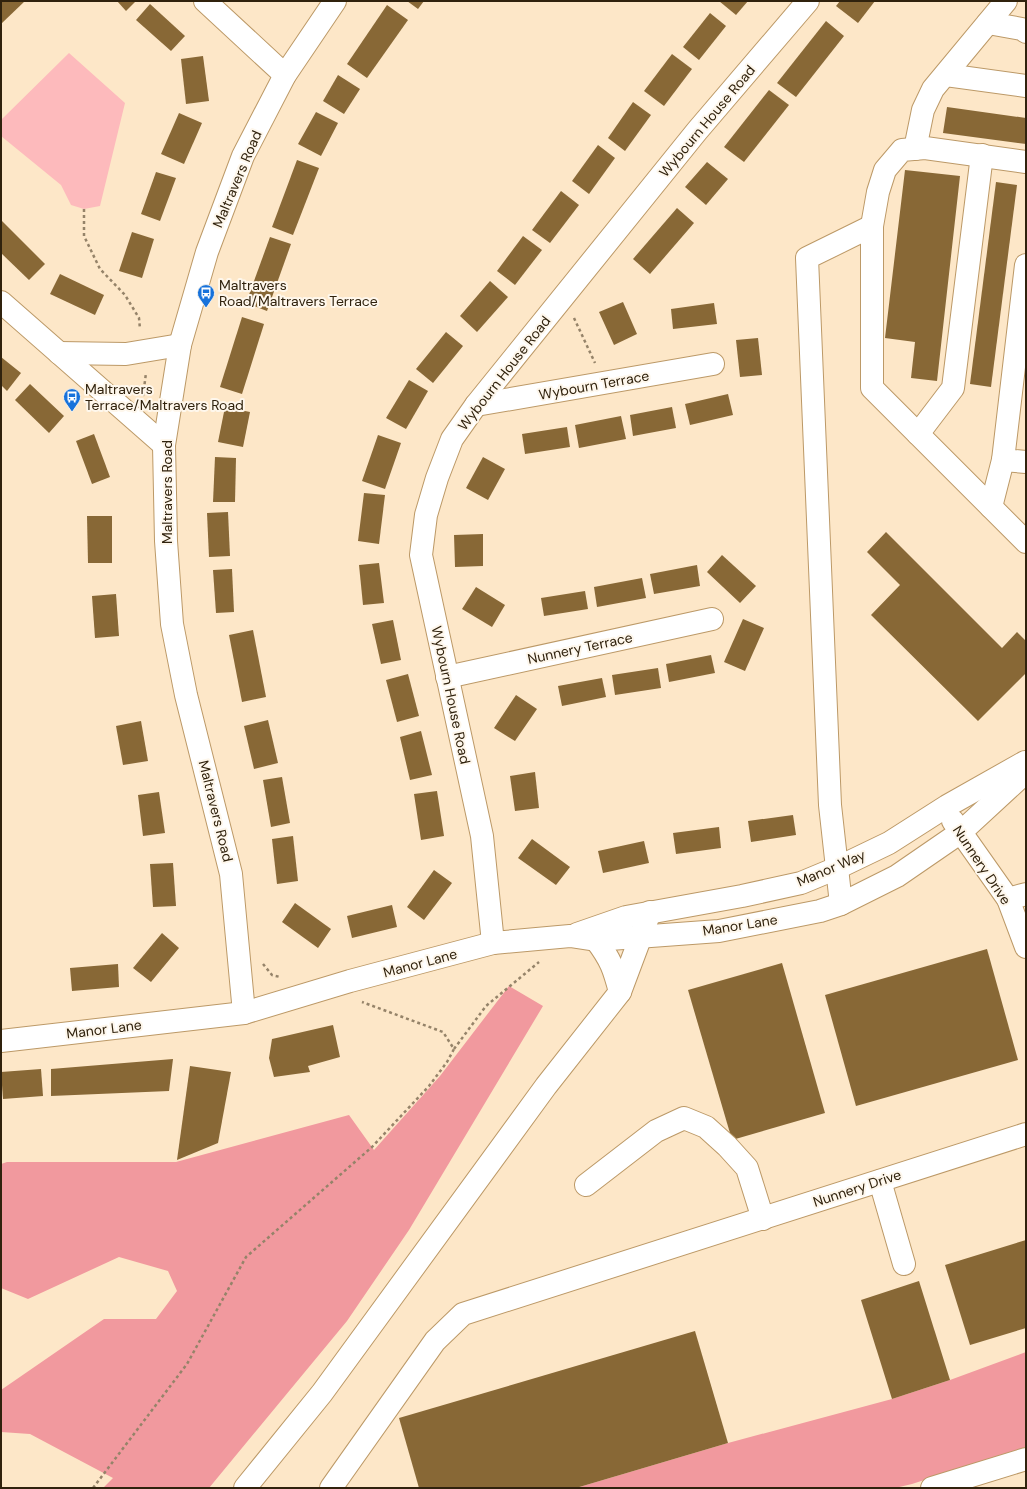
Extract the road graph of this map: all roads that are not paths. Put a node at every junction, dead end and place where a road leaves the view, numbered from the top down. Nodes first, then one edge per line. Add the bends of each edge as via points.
1 (205, 1) edge
2 (335, 1) edge
3 (808, 1) edge
4 (1006, 1) edge
5 (988, 23) junction
6 (1026, 32) edge
7 (285, 75) junction
8 (946, 75) junction
9 (1026, 86) edge
10 (915, 149) junction
11 (982, 155) junction
12 (1026, 162) edge
13 (872, 226) junction
14 (1026, 265) edge
15 (1, 302) edge
16 (180, 345) junction
17 (59, 353) junction
18 (713, 364) dead end
19 (476, 405) junction
20 (918, 434) junction
21 (164, 445) junction
22 (1003, 460) junction
23 (1026, 462) edge
24 (991, 507) junction
25 (1026, 542) edge
26 (712, 619) dead end
27 (447, 677) junction
28 (1026, 761) edge
29 (1026, 772) edge
30 (942, 809) junction
31 (961, 832) junction
32 (837, 868) junction
33 (1017, 897) edge
34 (841, 904) junction
35 (650, 912) junction
36 (570, 936) junction
37 (642, 936) junction
38 (596, 940) junction
39 (493, 943) junction
40 (1026, 947) edge
41 (620, 992) junction
42 (244, 1013) junction
43 (1, 1041) edge
44 (1026, 1134) edge
45 (880, 1181) junction
46 (586, 1185) dead end
47 (763, 1219) junction
48 (904, 1264) dead end
49 (1026, 1459) edge
50 (245, 1488) edge
51 (331, 1488) edge
52 (932, 1488) edge

1 - 7 main road
2 - 7 main road, Maltravers Road
3 - 19 main road, Wybourn House Road via 697,131
4 - 5 main road
5 - 6 main road
5 - 8 main road
7 - 16 main road, Maltravers Road via 243,156 207,252
8 - 9 main road
8 - 10 main road via 934,89 923,110
10 - 11 main road
10 - 13 main road via 902,150 885,170
11 - 12 main road
11 - 20 main road via 953,388
13 - 20 main road via 872,388
13 - 32 main road via 807,258 830,797
14 - 22 main road
15 - 17 main road
16 - 17 main road via 126,354
16 - 21 main road, Maltravers Road
17 - 21 main road
18 - 19 main road, Wybourn Terrace
19 - 27 main road, Wybourn House Road via 452,439 437,478 426,515 421,556
20 - 24 main road
21 - 42 main road, Maltravers Road via 166,541 172,624 186,695 231,874
22 - 23 main road
22 - 24 main road
24 - 25 main road
26 - 27 main road, Nunnery Terrace
27 - 39 main road, Wybourn House Road via 482,836
28 - 30 main road, Manor Way
29 - 31 main road
30 - 31 main road, Nunnery Drive
30 - 32 main road, Manor Way via 889,843
31 - 33 main road, Nunnery Drive
31 - 34 main road via 897,876
32 - 34 main road
32 - 35 main road, Manor Way via 801,883
33 - 40 main road, Nunnery Drive
34 - 37 main road, Manor Lane via 820,911 718,931
35 - 36 main road, Manor Way via 626,917
35 - 37 main road
36 - 38 main road, Manor Lane
36 - 39 main road, Manor Lane
37 - 38 main road, Manor Lane
37 - 41 main road
38 - 41 main road via 614,967
39 - 42 main road, Manor Lane via 350,981
41 - 50 main road via 546,1086 322,1393
42 - 43 main road, Manor Lane
44 - 45 main road, Nunnery Drive
45 - 47 main road, Nunnery Drive
45 - 48 main road
46 - 47 main road via 656,1131 684,1118 706,1127 747,1168
47 - 51 main road, Nunnery Drive via 463,1314 435,1341
49 - 52 main road

